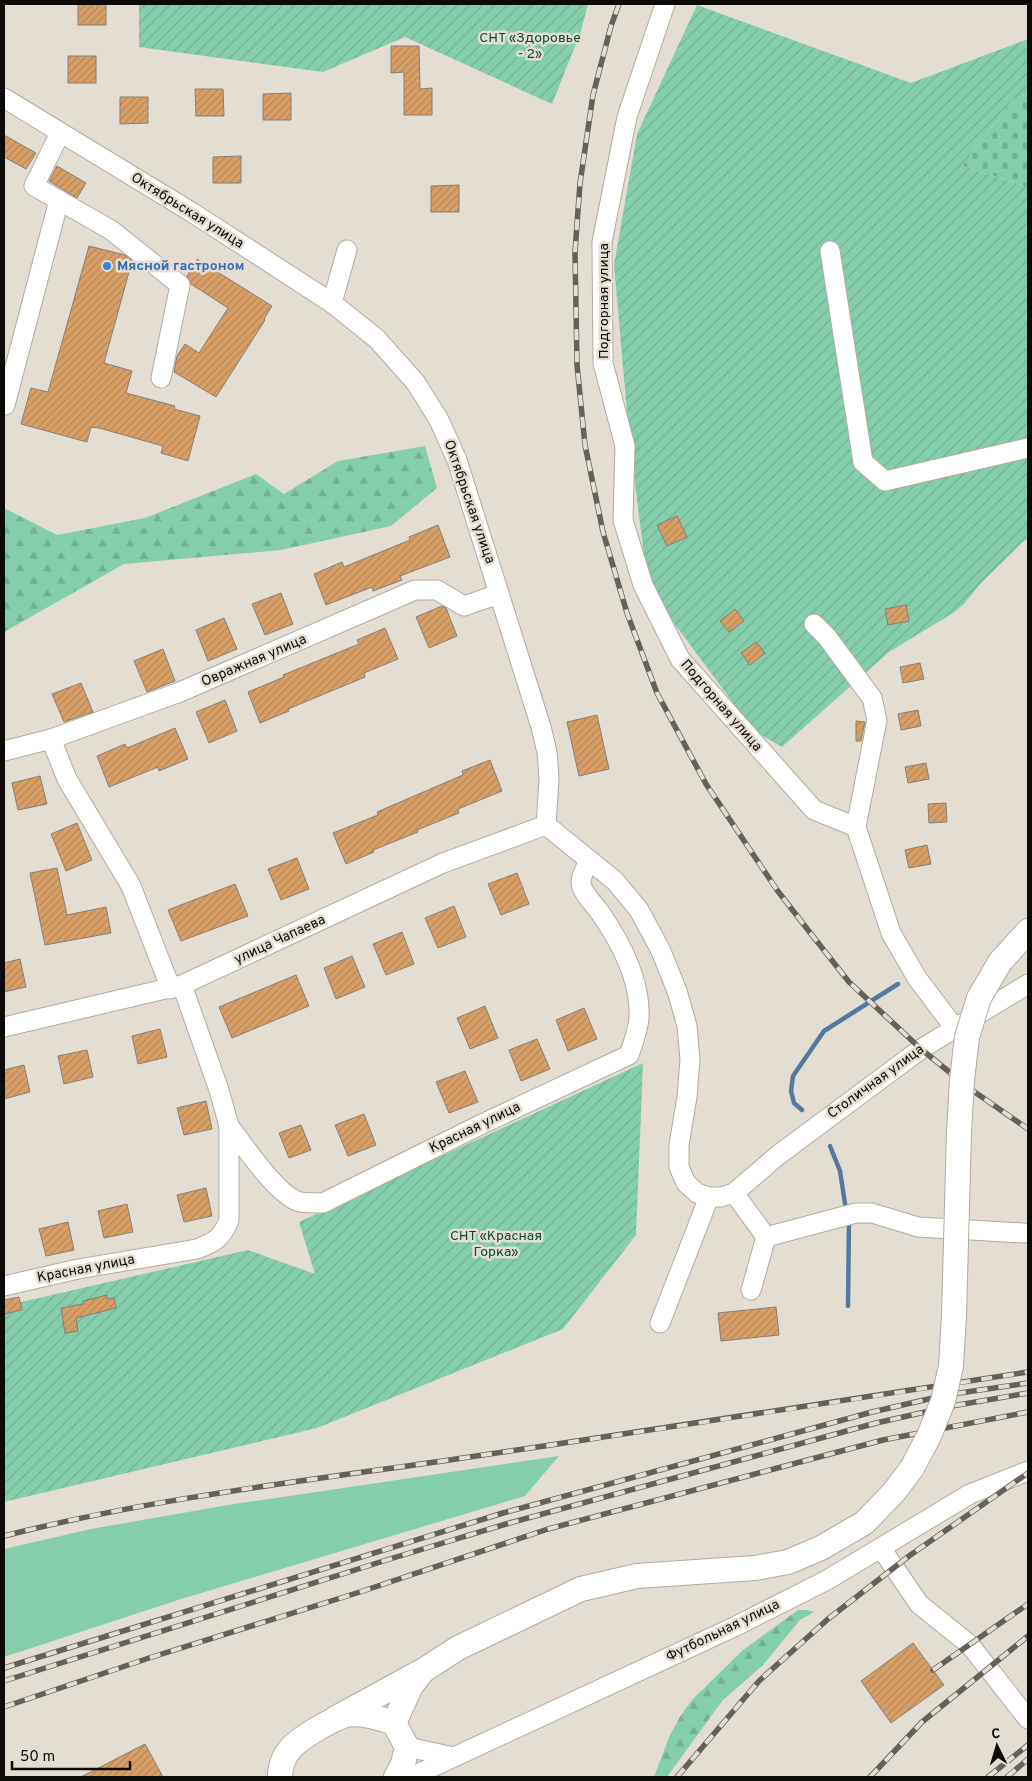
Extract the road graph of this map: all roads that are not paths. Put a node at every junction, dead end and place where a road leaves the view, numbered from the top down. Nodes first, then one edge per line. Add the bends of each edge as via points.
1 (665, 4) edge
2 (4, 98) edge
3 (60, 133) junction
4 (58, 200) junction
5 (347, 250) dead end
6 (830, 251) dead end
7 (332, 303) junction
8 (161, 378) dead end
9 (5, 405) dead end
10 (1028, 448) edge
11 (500, 594) junction
12 (814, 624) dead end
13 (51, 739) junction
14 (4, 750) edge
15 (546, 825) junction
16 (856, 827) junction
17 (589, 860) junction
18 (1028, 931) edge
19 (1028, 984) edge
20 (176, 987) junction
21 (4, 1027) edge
22 (954, 1027) junction
23 (229, 1126) junction
24 (734, 1193) junction
25 (708, 1198) junction
26 (1024, 1233) dead end
27 (766, 1237) junction
28 (4, 1286) edge
29 (751, 1290) dead end
30 (660, 1323) dead end
31 (1028, 1471) edge
32 (881, 1548) junction
33 (424, 1670) junction
34 (336, 1718) junction
35 (1028, 1718) edge
36 (394, 1723) junction
37 (407, 1747) junction
38 (454, 1757) junction
39 (439, 1771) edge
40 (280, 1777) edge
41 (396, 1777) edge
42 (411, 1777) edge

1 - 16 street, Подгорная улица via 627,117 602,242 603,363 625,446 623,520 643,585 680,659 814,810
2 - 3 street, Октябрьская улица
3 - 4 street via 34,186
3 - 7 street, Октябрьская улица via 193,213
4 - 8 street via 111,230 180,285
4 - 9 street
5 - 7 street
6 - 10 street via 863,462 885,481
7 - 11 street, Октябрьская улица via 377,339 416,384 439,420 457,460
11 - 13 street, Овражная улица via 464,606 436,590 415,590 180,692
11 - 15 street, Октябрьская улица via 543,735 549,779
12 - 16 street via 872,698 877,720
13 - 14 street, Овражная улица
13 - 20 street via 67,779 132,886
15 - 17 street
15 - 20 street, улица Чапаева via 443,863
16 - 22 street via 891,933 916,978
17 - 23 street, Красная улица via 581,881 584,891 614,934 638,994 639,1018 629,1055 323,1203 298,1202 284,1192
17 - 25 street via 615,881 639,910 661,951 677,991 687,1026 690,1059 679,1167 686,1183 696,1193
18 - 33 main road, bridge via 1000,962 979,998 967,1037 959,1132 951,1366 943,1401 929,1436 912,1468 894,1492 864,1523 821,1548 788,1562 755,1568 637,1576 581,1589 458,1648
19 - 22 street, Столичная улица
20 - 21 street, улица Чапаева
20 - 23 street via 219,1090
22 - 24 street, Столичная улица via 864,1090
23 - 28 street, Красная улица via 229,1220 224,1233 212,1244
24 - 25 street
24 - 27 street
25 - 30 street
26 - 27 street via 918,1227 872,1213 856,1213
27 - 29 street
31 - 32 street, Футбольная улица via 970,1494
32 - 35 street via 920,1604 970,1645
32 - 38 street, Футбольная улица via 827,1580 734,1627
33 - 34 main road
33 - 36 main road via 411,1686
34 - 36 main road via 351,1714 368,1715
34 - 40 main road via 291,1748
36 - 37 main road
37 - 38 street
37 - 41 main road
38 - 39 street, Футбольная улица
39 - 42 street, Футбольная улица

